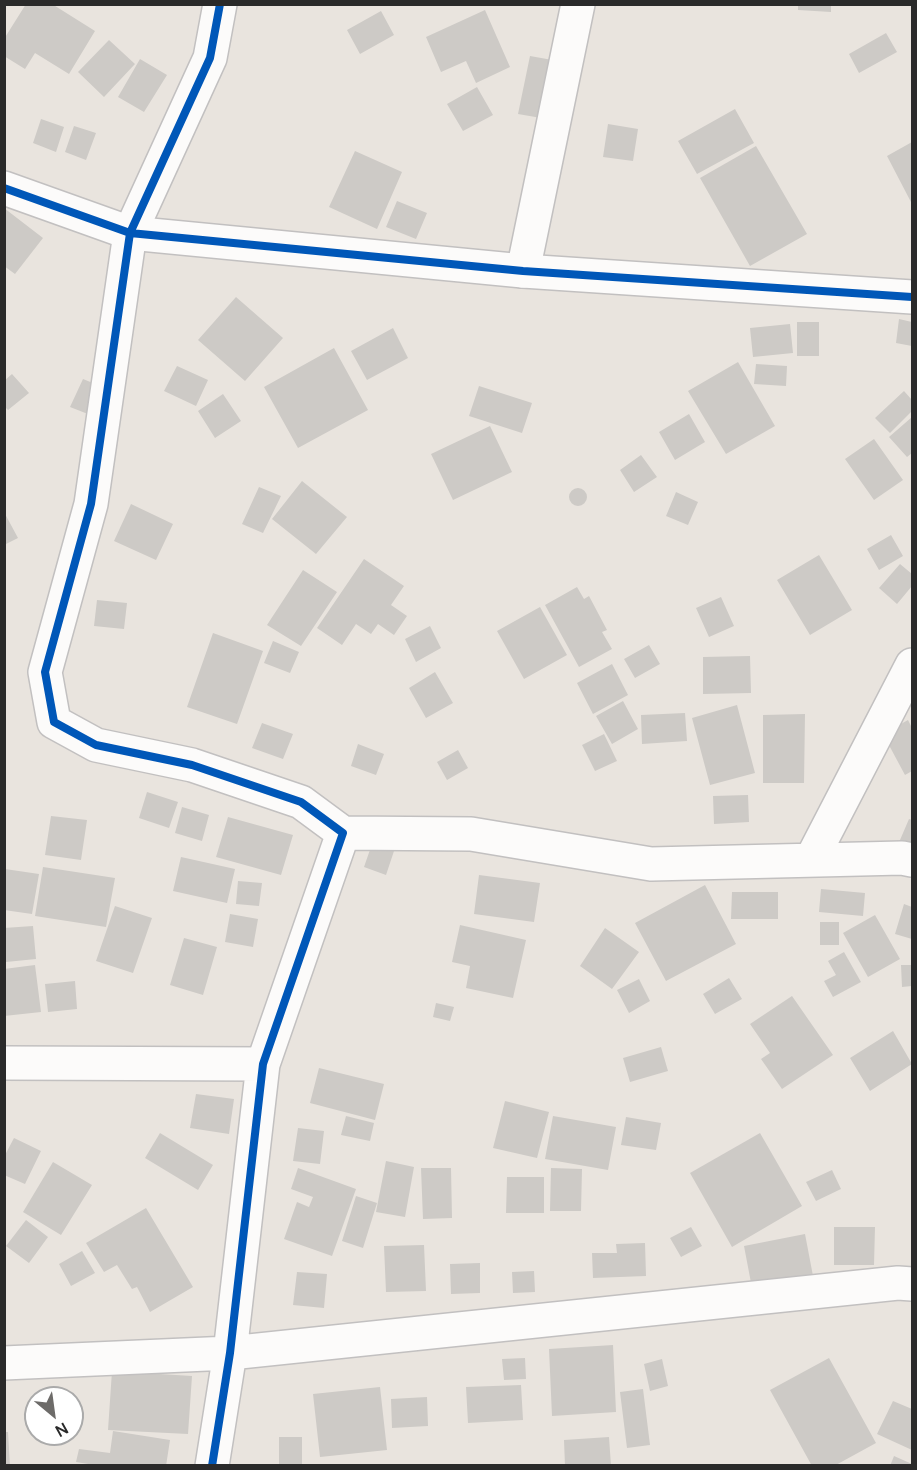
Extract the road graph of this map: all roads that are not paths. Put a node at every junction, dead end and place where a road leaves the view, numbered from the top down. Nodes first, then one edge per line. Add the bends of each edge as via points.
1 (220, 4) edge
2 (578, 4) edge
3 (4, 188) edge
4 (130, 233) junction
5 (523, 271) junction
6 (912, 297) edge
7 (912, 665) edge
8 (343, 833) junction
9 (811, 860) junction
10 (912, 860) edge
11 (4, 1063) edge
12 (263, 1064) junction
13 (912, 1284) edge
14 (230, 1353) junction
15 (4, 1363) edge
16 (212, 1466) edge

1 - 4 street via 210,58
2 - 5 street
3 - 4 street
4 - 5 street
4 - 8 street via 91,504 45,672 54,722 96,745 192,765 301,802
5 - 6 street
7 - 9 street
8 - 9 street via 471,834 651,864
8 - 12 street
9 - 10 street
11 - 12 street
12 - 14 street
13 - 14 street
14 - 15 street
14 - 16 street

